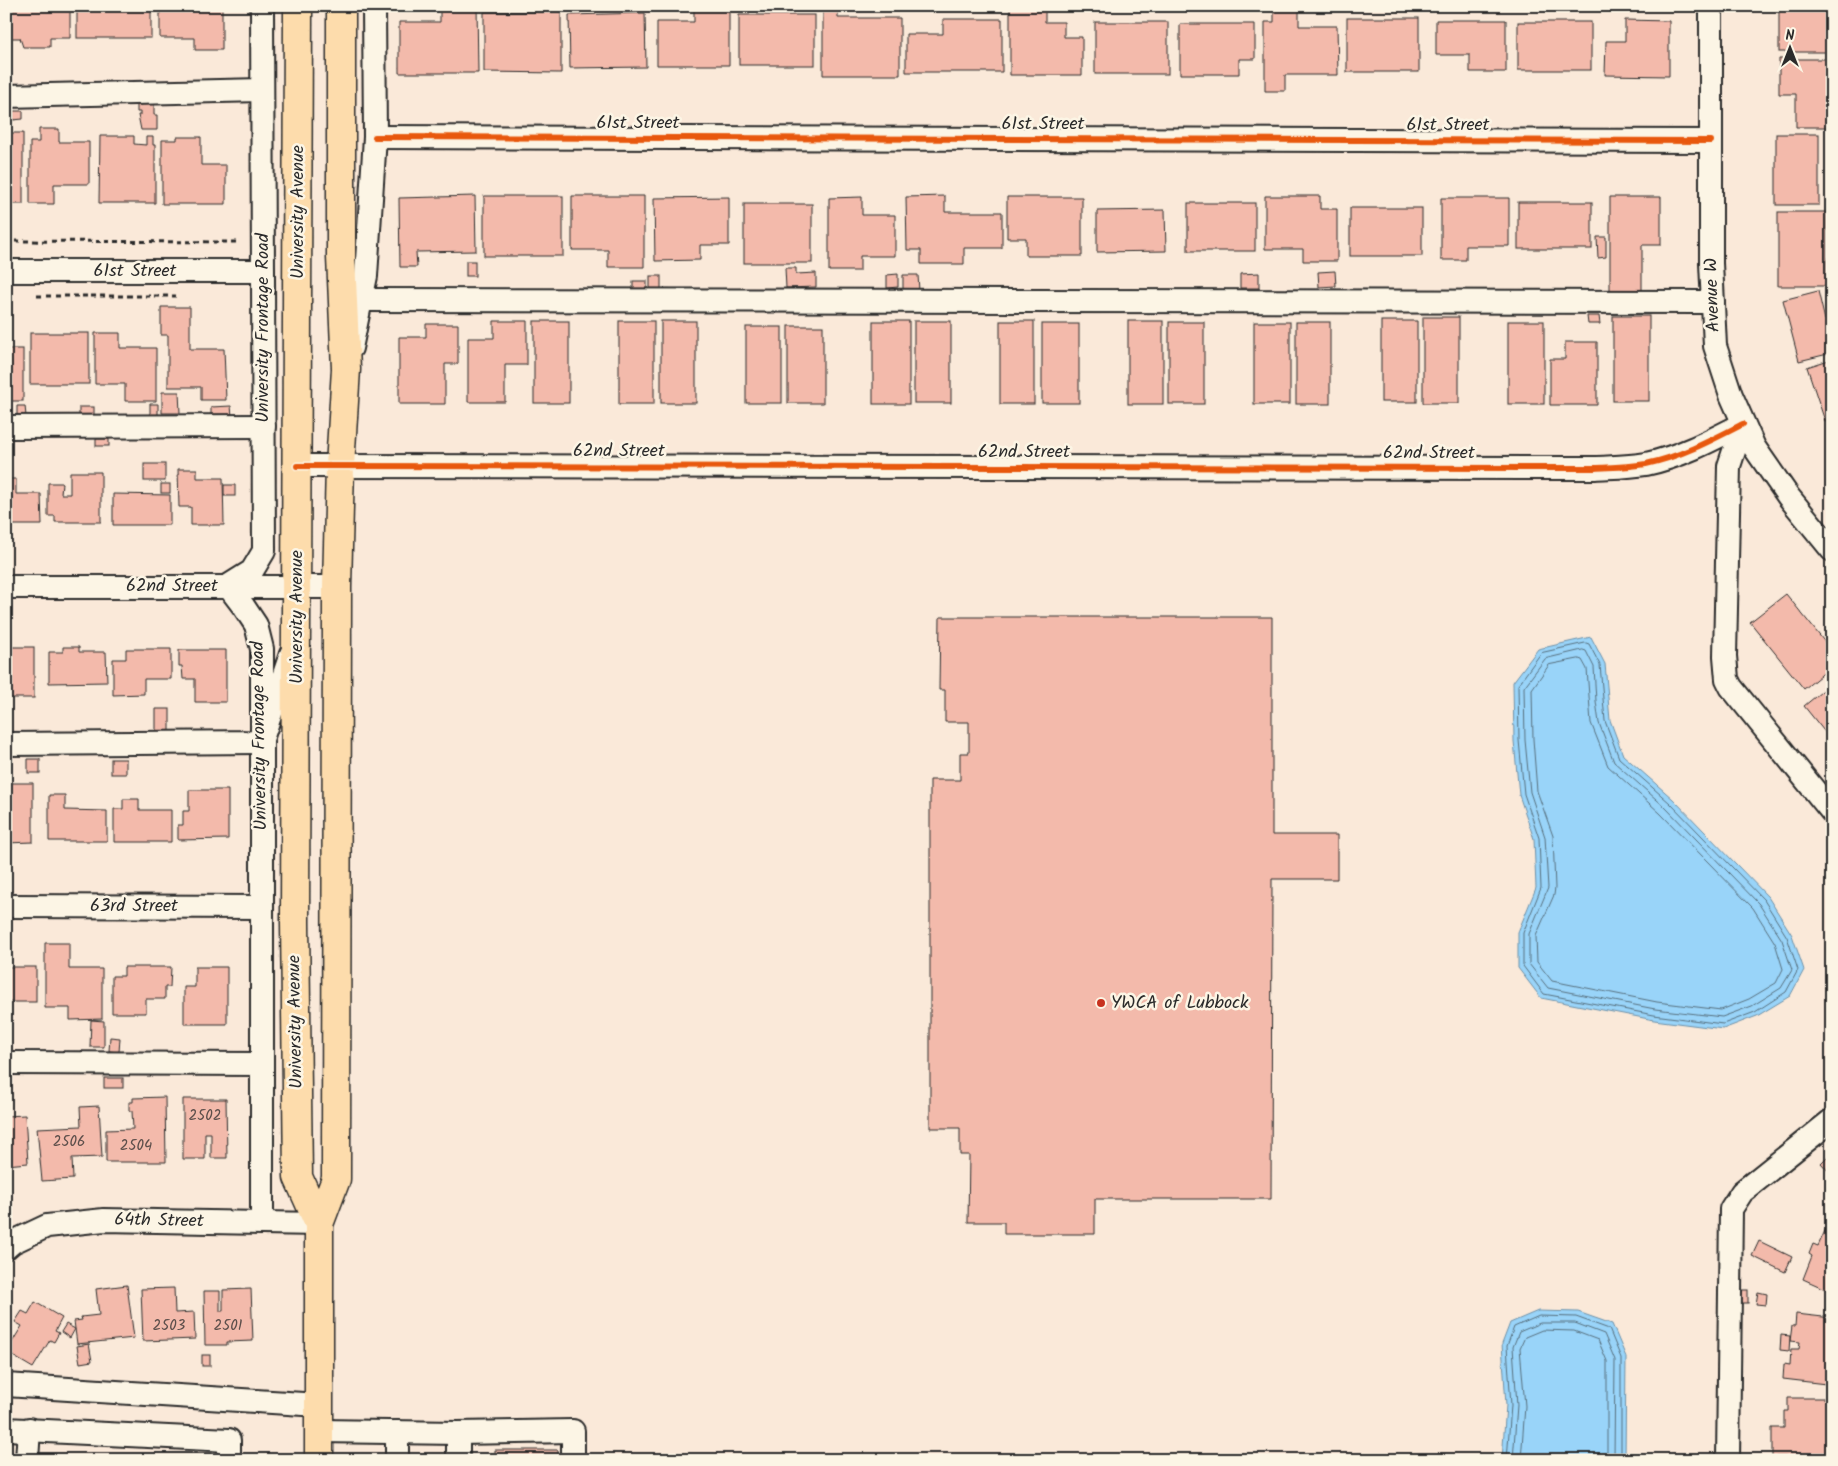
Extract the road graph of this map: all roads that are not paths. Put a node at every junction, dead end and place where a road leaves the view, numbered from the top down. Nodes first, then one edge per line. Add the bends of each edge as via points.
1 (262, 6) edge
2 (298, 6) edge
3 (341, 6) edge
4 (374, 6) edge
5 (1712, 6) edge
6 (262, 90) junction
7 (6, 96) edge
8 (375, 137) junction
9 (1712, 140) junction
10 (6, 271) edge
11 (263, 272) junction
12 (361, 300) junction
13 (1713, 302) junction
14 (346, 368) junction
15 (1743, 424) junction
16 (6, 426) edge
17 (264, 426) junction
18 (297, 466) junction
19 (340, 466) junction
20 (1832, 550) edge
21 (228, 586) junction
22 (337, 586) junction
23 (6, 587) edge
24 (297, 587) junction
25 (297, 639) junction
26 (262, 742) junction
27 (6, 744) edge
28 (1832, 812) edge
29 (6, 906) edge
30 (262, 906) junction
31 (6, 1063) edge
32 (262, 1064) junction
33 (1832, 1120) edge
34 (262, 1222) junction
35 (318, 1224) junction
36 (6, 1248) edge
37 (6, 1385) edge
38 (319, 1404) junction
39 (6, 1429) edge
40 (29, 1429) junction
41 (319, 1432) junction
42 (397, 1432) junction
43 (458, 1433) junction
44 (27, 1460) edge
45 (229, 1460) edge
46 (319, 1460) edge
47 (397, 1460) edge
48 (458, 1460) edge
49 (573, 1460) edge
50 (1728, 1460) edge

1 - 6 street, University Frontage Road
2 - 18 main road, University Avenue
3 - 14 main road, University Avenue via 341,248
4 - 8 street
5 - 9 street, Avenue W
6 - 7 street
6 - 11 street, University Frontage Road
8 - 9 street, 61st Street
8 - 12 street via 366,276
9 - 13 street, Avenue W
10 - 11 street, 61st Street
11 - 17 street, University Frontage Road
12 - 13 street
12 - 14 street
13 - 15 street, Avenue W via 1715,346 1730,396
14 - 19 main road, University Avenue
15 - 19 street, 62nd Street via 1666,458 1633,466 1595,468
15 - 20 street, Avenue W via 1754,448
15 - 28 street via 1729,466 1727,679
16 - 17 street
17 - 21 street, University Frontage Road via 264,551 252,571
18 - 19 street, 62nd Street
18 - 24 main road, University Avenue
19 - 22 main road, University Avenue
21 - 23 street, 62nd Street
21 - 24 street, 62nd Street
21 - 26 street, University Frontage Road via 256,625 262,648
22 - 24 street, 62nd Street
22 - 35 main road, University Avenue via 336,1179
24 - 25 main road, University Avenue
25 - 26 street
25 - 35 main road, University Avenue via 295,932 298,1176
26 - 27 street
26 - 30 street, University Frontage Road
29 - 30 street, 63rd Street
30 - 32 street, University Frontage Road
31 - 32 street
32 - 34 street, University Frontage Road
33 - 50 street via 1742,1192 1730,1209
34 - 35 street, 64th Street
34 - 36 street, 64th Street via 104,1220 47,1226
35 - 38 main road, University Avenue
37 - 38 street
38 - 41 main road, University Avenue
39 - 40 street
40 - 44 street
40 - 45 street via 229,1440
41 - 42 street
41 - 46 main road, University Avenue
42 - 43 street
42 - 47 street
43 - 48 street
43 - 49 street via 573,1431

